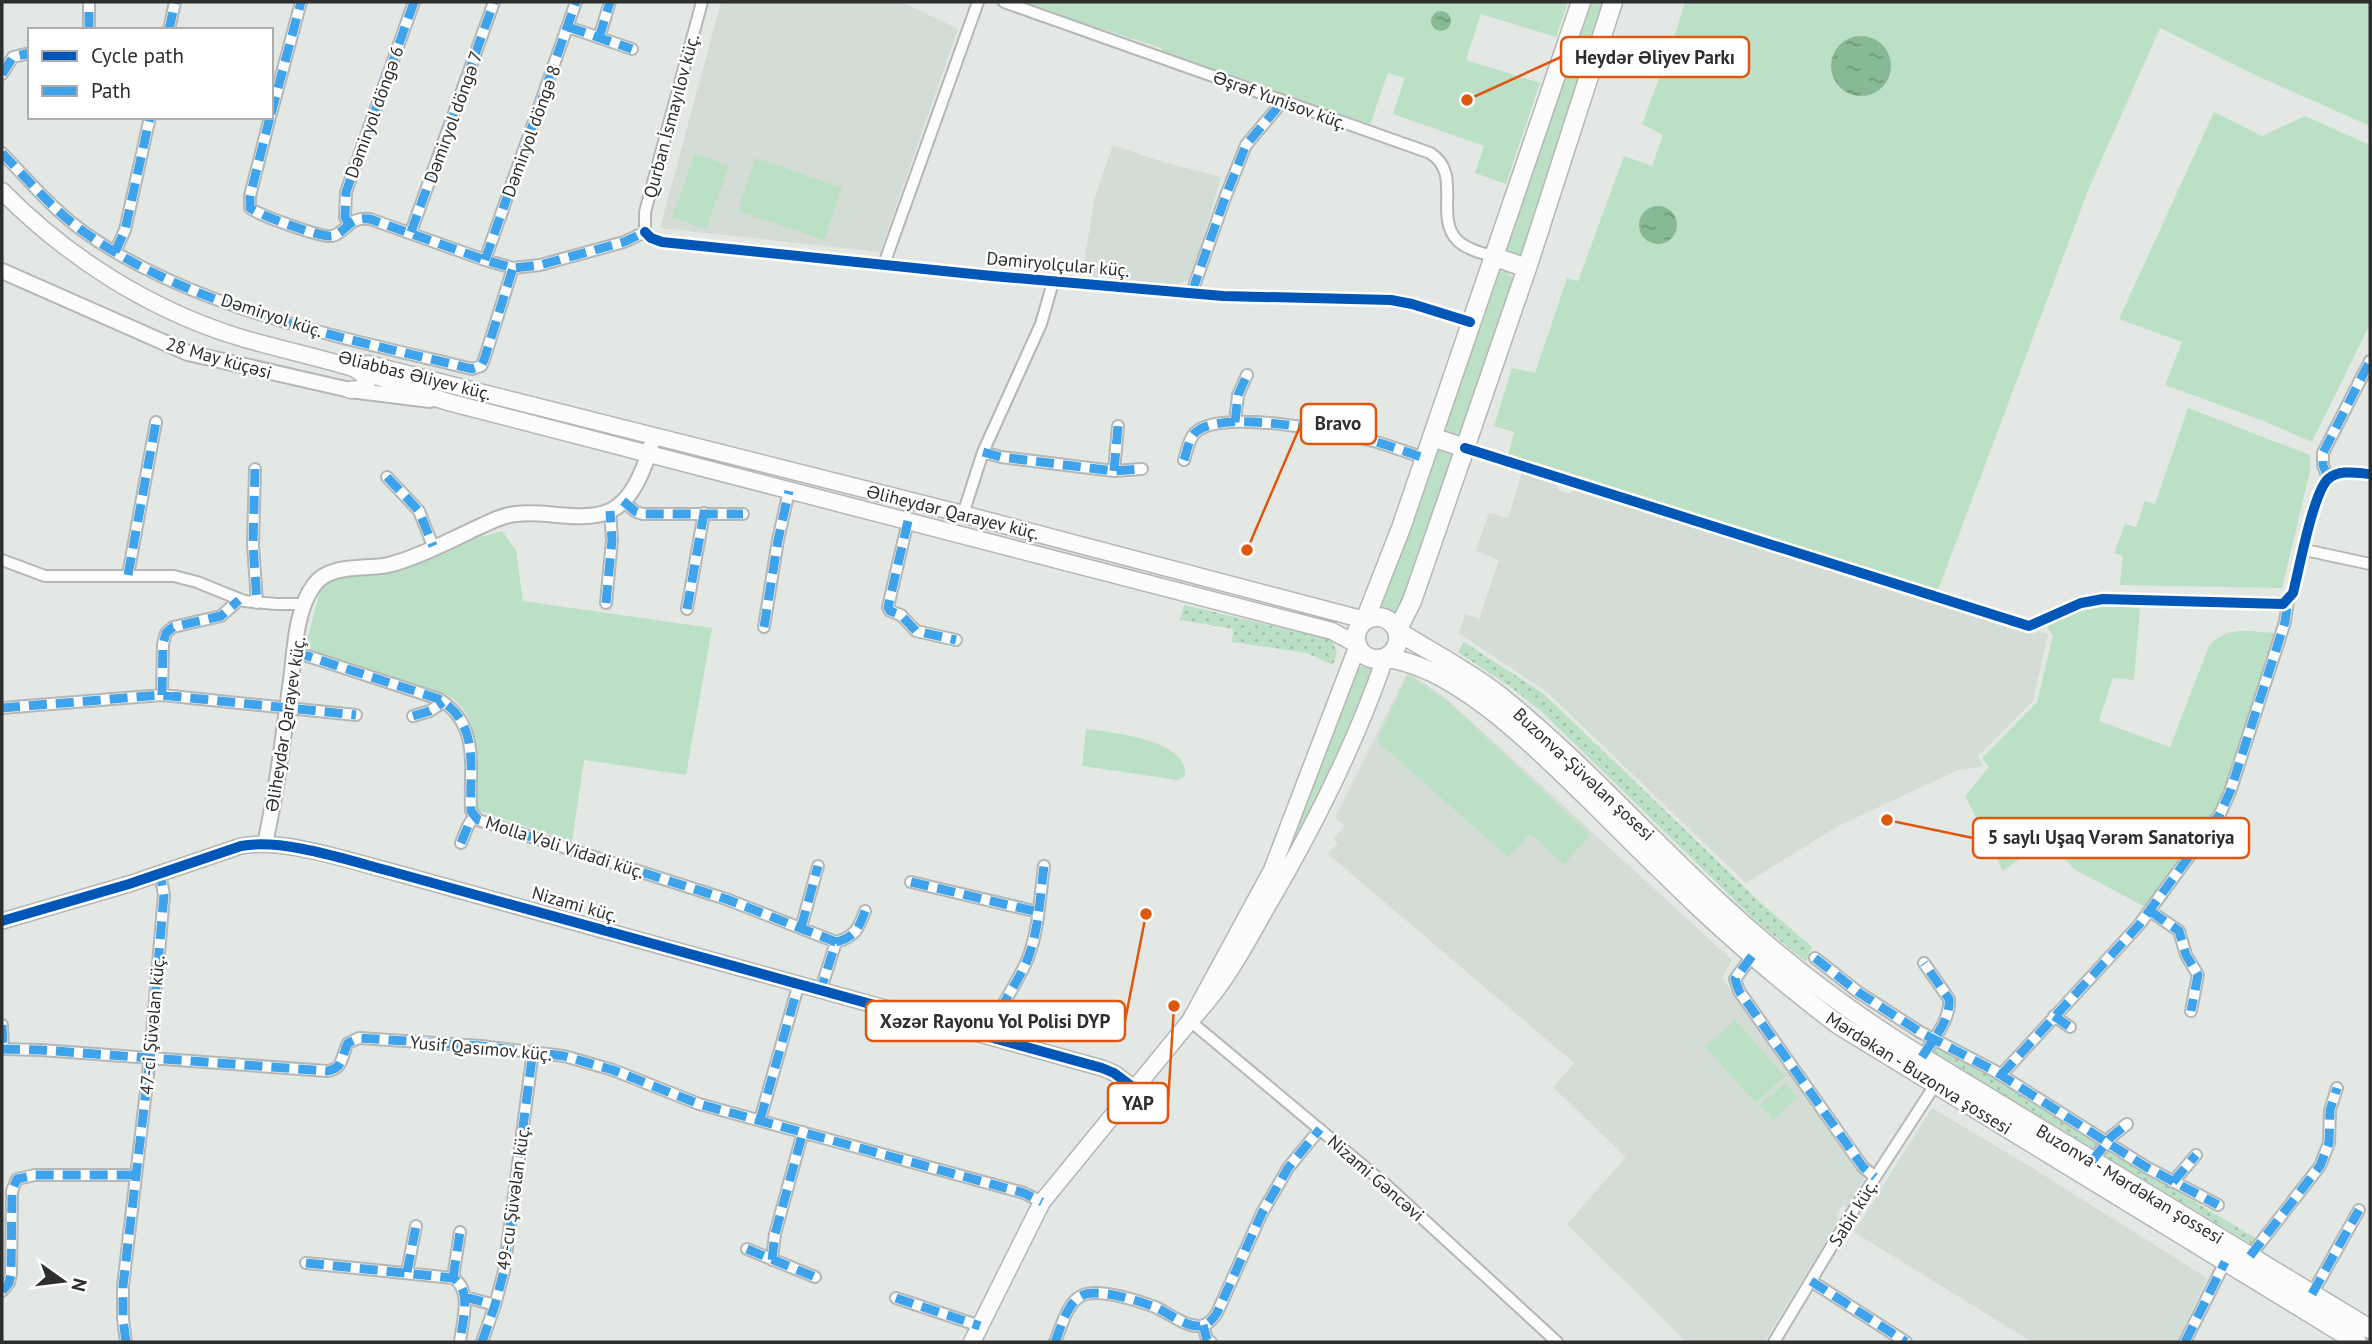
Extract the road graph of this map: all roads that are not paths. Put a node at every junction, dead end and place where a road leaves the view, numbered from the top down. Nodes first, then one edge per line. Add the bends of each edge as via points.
1 (89, 2) edge
2 (175, 2) edge
3 (300, 2) edge
4 (414, 2) edge
5 (494, 2) edge
6 (576, 2) edge
7 (610, 2) edge
8 (702, 2) edge
9 (978, 2) edge
10 (1004, 2) edge
11 (1581, 2) edge
12 (1612, 2) edge
13 (568, 27) junction
14 (89, 28) edge
15 (169, 28) edge
16 (599, 38) junction
17 (632, 49) dead end
18 (28, 53) edge
19 (2, 74) edge
20 (1283, 102) junction
21 (273, 108) edge
22 (150, 119) edge
23 (270, 119) edge
24 (2, 153) edge
25 (2, 182) edge
26 (2, 191) edge
27 (348, 223) junction
28 (411, 232) junction
29 (645, 232) junction
30 (115, 252) junction
31 (1492, 256) junction
32 (485, 260) junction
33 (884, 264) junction
34 (513, 268) junction
35 (1527, 268) junction
36 (2, 271) edge
37 (1053, 282) junction
38 (1192, 292) junction
39 (1470, 322) junction
40 (2370, 361) edge
41 (355, 369) junction
42 (1247, 375) dead end
43 (350, 390) junction
44 (448, 402) junction
45 (540, 406) junction
46 (156, 422) dead end
47 (1235, 422) junction
48 (1118, 426) dead end
49 (654, 435) junction
50 (1432, 437) junction
51 (1465, 448) junction
52 (983, 452) junction
53 (649, 453) junction
54 (1425, 458) junction
55 (1184, 460) dead end
56 (255, 469) dead end
57 (1142, 469) dead end
58 (788, 470) junction
59 (1114, 471) junction
60 (2370, 474) edge
61 (387, 477) dead end
62 (2328, 478) junction
63 (785, 490) junction
64 (623, 501) junction
65 (610, 511) junction
66 (704, 513) junction
67 (743, 514) dead end
68 (963, 514) junction
69 (908, 521) junction
70 (433, 546) junction
71 (2305, 550) junction
72 (2, 560) edge
73 (2370, 564) edge
74 (1154, 565) junction
75 (128, 575) junction
76 (1150, 584) junction
77 (239, 600) junction
78 (2288, 601) junction
79 (257, 603) junction
80 (606, 603) dead end
81 (305, 604) junction
82 (687, 609) dead end
83 (1365, 621) junction
84 (764, 627) dead end
85 (1397, 631) junction
86 (956, 640) dead end
87 (1357, 645) junction
88 (295, 652) junction
89 (1385, 658) junction
90 (162, 695) junction
91 (443, 702) junction
92 (288, 707) junction
93 (2, 708) edge
94 (356, 715) dead end
95 (413, 716) dead end
96 (474, 817) junction
97 (461, 843) dead end
98 (265, 844) junction
99 (818, 866) dead end
100 (1044, 866) dead end
101 (160, 874) junction
102 (911, 883) dead end
103 (864, 911) dead end
104 (2150, 911) junction
105 (1038, 912) junction
106 (2, 920) edge
107 (801, 928) junction
108 (1758, 936) joint
109 (836, 942) junction
110 (1752, 956) junction
111 (1815, 958) dead end
112 (1924, 963) dead end
113 (799, 983) junction
114 (821, 989) junction
115 (2190, 1011) dead end
116 (2054, 1016) junction
117 (1190, 1021) junction
118 (2, 1025) edge
119 (2070, 1027) dead end
120 (990, 1036) junction
121 (1933, 1039) junction
122 (2, 1049) edge
123 (533, 1051) junction
124 (150, 1058) junction
125 (1922, 1058) junction
126 (2001, 1075) junction
127 (1935, 1085) junction
128 (1135, 1088) junction
129 (2337, 1088) dead end
130 (760, 1120) junction
131 (2127, 1124) dead end
132 (1320, 1129) junction
133 (803, 1132) junction
134 (2107, 1141) junction
135 (2196, 1155) dead end
136 (2092, 1161) junction
137 (135, 1175) junction
138 (1875, 1177) junction
139 (2172, 1182) junction
140 (1042, 1202) junction
141 (2218, 1205) dead end
142 (2359, 1210) dead end
143 (416, 1226) dead end
144 (460, 1232) dead end
145 (747, 1249) dead end
146 (2250, 1256) junction
147 (772, 1260) junction
148 (2225, 1262) junction
149 (306, 1263) dead end
150 (407, 1272) junction
151 (815, 1277) dead end
152 (453, 1278) junction
153 (1811, 1281) junction
154 (2, 1291) edge
155 (2312, 1294) junction
156 (465, 1297) junction
157 (896, 1298) dead end
158 (495, 1306) junction
159 (980, 1325) junction
160 (1203, 1325) junction
161 (2370, 1329) edge
162 (126, 1342) edge
163 (460, 1342) edge
164 (482, 1342) edge
165 (972, 1342) edge
166 (1055, 1342) edge
167 (1211, 1342) edge
168 (1557, 1342) edge
169 (1774, 1342) edge
170 (1906, 1342) edge
171 (2185, 1342) edge
172 (2357, 1342) edge

1 - 14 street
2 - 15 street
3 - 21 street
4 - 27 street, Dəmiryol döngə 6 via 346,192
5 - 28 street, Dəmiryol döngə 7
6 - 13 street, Dəmiryol döngə 8
7 - 16 street
8 - 29 street, Qurban İsmayılov küç. via 645,212
9 - 33 street
10 - 20 street, Əşrəf Yunisov küç.
11 - 31 main road
12 - 35 main road
13 - 16 street
13 - 32 street, Dəmiryol döngə 8
16 - 17 street
18 - 19 street via 13,57
20 - 31 street, Əşrəf Yunisov küç. via 1437,158 1447,178 1448,218 1456,239
20 - 38 street via 1246,145
22 - 30 street via 125,230
23 - 27 street via 248,203 253,210 328,236
24 - 30 street, Dəmiryol küç. via 69,220
25 - 45 main road, Əliabbas Əliyev küç. via 94,261 206,319 267,339
26 - 41 main road, Dəmiryol küç. via 65,247 154,302 233,335
27 - 28 street via 370,219
28 - 32 street
29 - 33 street, Dəmiryolçular küç. via 662,242
29 - 34 street via 540,265
30 - 34 street, Dəmiryol küç. via 156,275 277,318 472,369 484,360
31 - 35 main road
31 - 39 main road
32 - 34 street
33 - 37 street, Dəmiryolçular küç.
35 - 51 main road
36 - 43 street, 28 May küçəsi via 179,350
37 - 38 street, Dəmiryolçular küç.
37 - 52 street via 1041,324
38 - 39 street, Dəmiryolçular küç. via 1244,298 1391,300
39 - 50 main road
40 - 62 street via 2323,453
41 - 43 main road via 367,382
41 - 44 main road, Dəmiryol küç.
42 - 47 street via 1238,395
43 - 44 street, 28 May küçəsi
44 - 45 main road
44 - 53 main road, Əliheydər Qarayev küç.
45 - 49 main road, Əliheydər Qarayev küç.
46 - 75 street
47 - 54 street via 1351,436
47 - 55 street via 1198,430
48 - 59 street
49 - 53 street
49 - 58 main road, Əliheydər Qarayev küç.
50 - 51 main road
50 - 54 main road
51 - 78 street via 2023,625 2037,624 2091,600 2276,606
51 - 85 main road via 1412,601
52 - 59 street
52 - 68 street
53 - 63 main road, Əliheydər Qarayev küç.
53 - 64 street
54 - 83 main road
56 - 79 street
57 - 59 street
58 - 63 main road via 776,478
58 - 68 main road, Əliheydər Qarayev küç.
60 - 62 street via 2348,472
61 - 70 street via 419,511
62 - 71 street via 2316,500
63 - 69 main road, Əliheydər Qarayev küç.
63 - 84 street
64 - 65 street
64 - 66 street via 643,514
65 - 70 street, Əliheydər Qarayev küç. via 512,514
65 - 80 street
66 - 67 street
66 - 82 street
68 - 74 main road, Əliheydər Qarayev küç.
69 - 76 main road, Əliheydər Qarayev küç.
69 - 86 street via 888,607 916,631
70 - 81 street, Əliheydər Qarayev küç. via 389,565 326,574 314,585
71 - 73 street
71 - 78 street
72 - 75 street via 45,576
74 - 76 main road
74 - 83 main road, Əliheydər Qarayev küç.
75 - 77 street via 188,579
76 - 87 main road, Əliheydər Qarayev küç. via 1332,631
77 - 79 street
77 - 90 street via 221,616 173,627 166,633
78 - 104 street via 2288,614 2224,807
79 - 81 street
81 - 88 street, Əliheydər Qarayev küç.
83 - 85 main road via 1384,618
83 - 87 main road via 1357,631
85 - 89 main road via 1398,643
85 - 108 main road, Buzonva-Şüvəlan şosesi via 1497,694 1533,724
87 - 89 main road via 1372,658
87 - 117 main road via 1272,870
88 - 91 street
88 - 92 street, Əliheydər Qarayev küç.
89 - 110 main road, Mərdəkan - Buzonva şossesi via 1426,670 1488,708
89 - 117 main road via 1289,869 1221,986
90 - 92 street
90 - 93 street
91 - 95 street
91 - 96 street, Molla Vəli Vidadi küç. via 467,730
92 - 94 street
92 - 98 street, Əliheydər Qarayev küç.
96 - 97 street
96 - 107 street, Molla Vəli Vidadi küç.
98 - 101 street, Nizami küç. via 241,846
98 - 113 street, Nizami küç. via 393,872
99 - 107 street
100 - 105 street
101 - 106 street, Nizami küç.
101 - 124 street, 47-ci Şüvəlan küç. via 163,902
102 - 105 street
103 - 109 street via 855,933
104 - 115 street via 2179,931 2198,975
104 - 116 street
105 - 120 street via 1029,956 997,1013
107 - 109 street, Molla Vəli Vidadi küç.
108 - 125 main road, Buzonva - Mərdəkan şossesi via 1848,1011
109 - 114 street
110 - 127 main road, Mərdəkan - Buzonva şossesi via 1839,1025
110 - 138 street via 1735,979 1739,991 1863,1167
111 - 121 street via 1858,992
112 - 121 street via 1949,999 1947,1017
113 - 114 street, Nizami küç.
113 - 130 street
114 - 120 street, Nizami küç.
116 - 119 street
116 - 126 street
117 - 128 main road
117 - 132 street, Nizami Gəncəvi
118 - 122 street
120 - 128 street, Nizami küç. via 1109,1070
121 - 125 street
121 - 126 street
122 - 124 street, Yusif Qasımov küç.
123 - 124 street, Yusif Qasımov küç. via 359,1038 348,1043 340,1066 327,1072
123 - 130 street, Yusif Qasımov küç. via 597,1065 688,1100
123 - 158 street, 49-cu Şüvəlan küç. via 504,1271
124 - 137 street, 47-ci Şüvəlan küç.
125 - 136 main road, Buzonva - Mərdəkan şossesi
126 - 134 street
127 - 138 street, Sabir küç.
127 - 148 main road, Mərdəkan - Buzonva şossesi
128 - 140 main road
129 - 146 street via 2330,1110 2327,1153
130 - 133 street, Yusif Qasımov küç.
131 - 134 street
132 - 160 street via 1281,1180 1251,1234 1217,1313
132 - 168 street, Nizami Gəncəvi
133 - 140 street, Yusif Qasımov küç. via 1024,1193
133 - 147 street
134 - 136 street
134 - 139 street
135 - 139 street
136 - 146 main road, Buzonva - Mərdəkan şossesi
137 - 154 street via 17,1179 12,1191 11,1274
137 - 162 street, 47-ci Şüvəlan küç. via 123,1286
138 - 153 street, Sabir küç.
139 - 141 street
140 - 159 main road
142 - 155 street
143 - 150 street
144 - 152 street
145 - 147 street
146 - 155 main road, Buzonva - Mərdəkan şossesi
147 - 151 street
148 - 171 street
148 - 172 main road, Mərdəkan - Buzonva şossesi
149 - 150 street
150 - 152 street
152 - 156 street via 463,1287
153 - 169 street, Sabir küç.
153 - 170 street
155 - 161 main road, Buzonva - Mərdəkan şossesi
156 - 158 street
156 - 163 street
157 - 159 street
158 - 164 street, 49-cu Şüvəlan küç.
159 - 165 main road
160 - 166 street via 1189,1325 1135,1300 1089,1293 1073,1304
160 - 167 street

